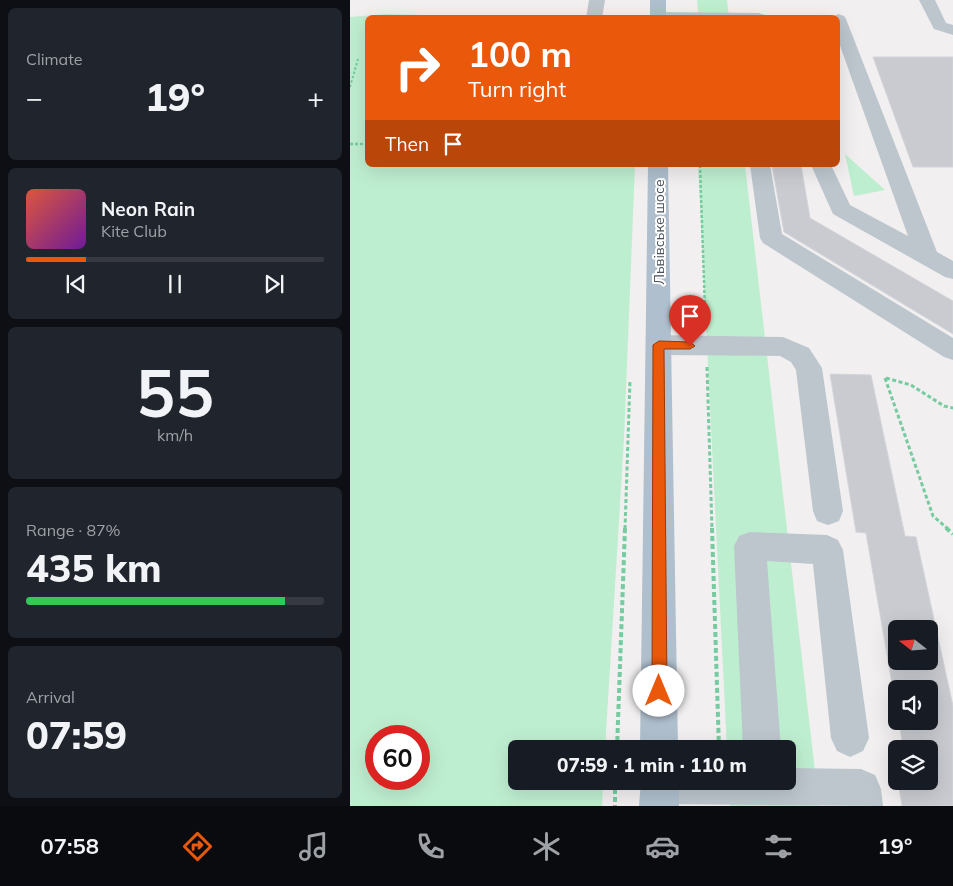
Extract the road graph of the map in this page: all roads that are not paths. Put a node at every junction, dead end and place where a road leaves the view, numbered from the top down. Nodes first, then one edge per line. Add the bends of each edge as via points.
1 (597, 0) edge
2 (658, 0) edge
3 (737, 0) edge
4 (928, 0) edge
5 (594, 15) edge
6 (658, 15) edge
7 (739, 15) edge
8 (840, 26) edge
9 (953, 30) edge
10 (658, 167) edge
11 (760, 167) edge
12 (822, 167) edge
13 (927, 257) junction
14 (953, 271) edge
15 (659, 345) junction
16 (953, 350) edge
17 (828, 511) dead end
18 (850, 738) dead end
19 (659, 740) edge
20 (761, 740) edge
21 (747, 790) edge
22 (765, 792) edge
23 (863, 806) edge

1 - 5 lane
2 - 6 main road
3 - 7 lane
4 - 9 lane via 940,26
8 - 13 lane
10 - 15 main road, Львівське шосе
11 - 16 lane via 771,238
12 - 13 lane via 841,209
13 - 14 lane
15 - 17 lane via 783,347 800,355 809,368
15 - 19 main road, Львівське шосе
18 - 20 lane via 827,550 750,546
21 - 22 lane
22 - 23 lane via 861,790

